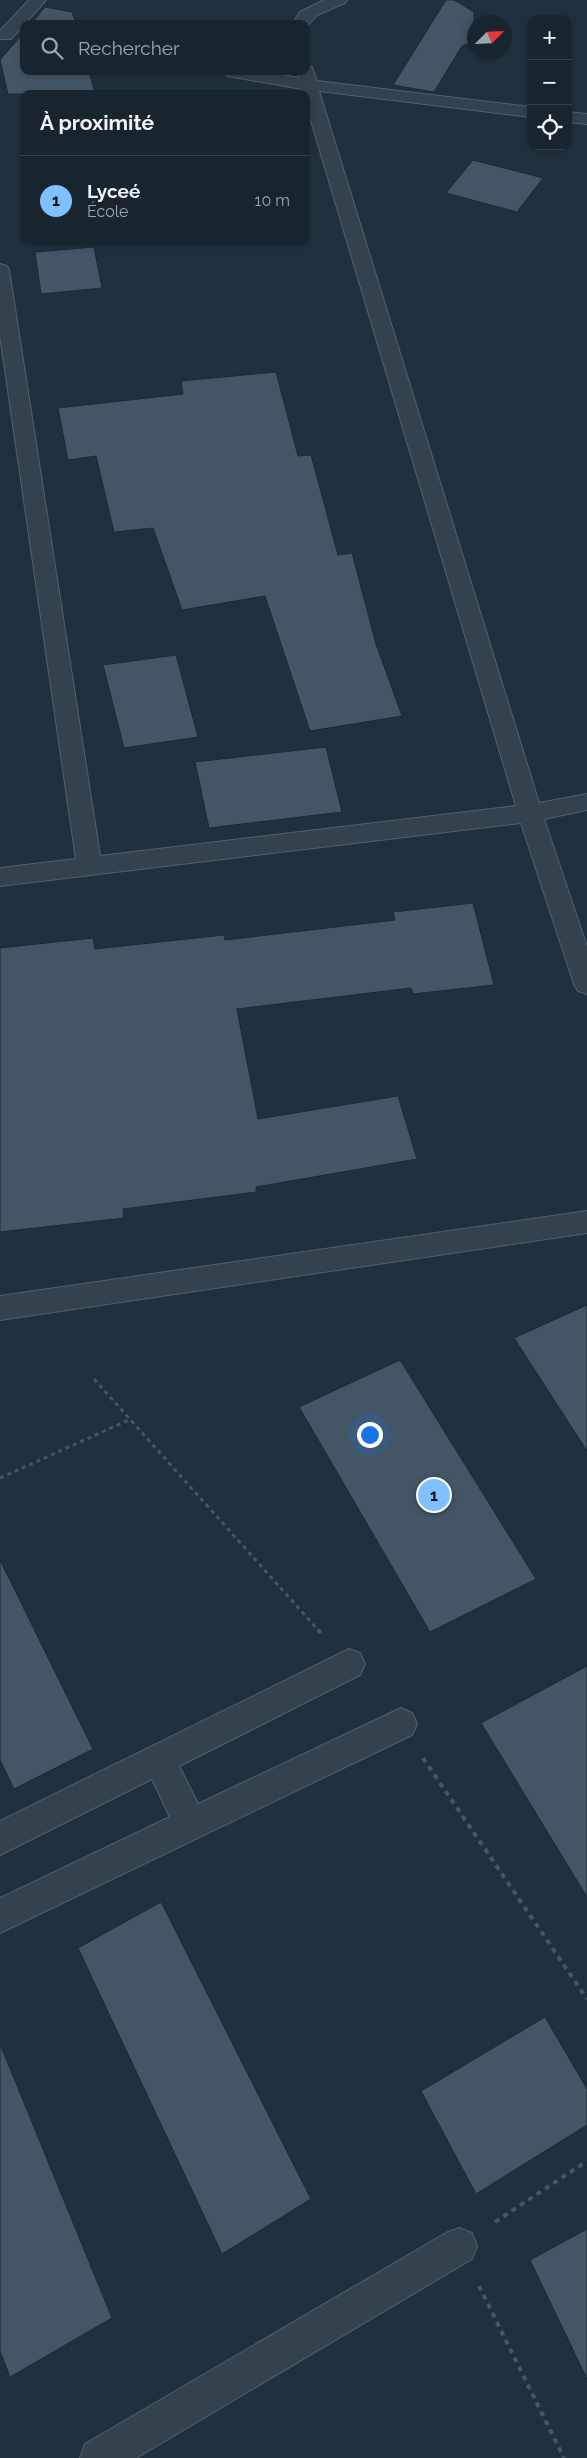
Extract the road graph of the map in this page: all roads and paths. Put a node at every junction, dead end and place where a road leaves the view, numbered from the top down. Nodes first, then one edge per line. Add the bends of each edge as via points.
1 (38, 0) edge
2 (339, 0) edge
3 (301, 20) edge
4 (2, 34) edge
5 (20, 37) edge
6 (274, 75) edge
7 (308, 78) edge
8 (527, 111) edge
9 (572, 118) edge
10 (587, 120) edge
11 (0, 270) edge
12 (587, 802) edge
13 (530, 813) junction
14 (89, 866) junction
15 (0, 877) edge
16 (587, 984) edge
17 (587, 1222) edge
18 (0, 1308) edge
19 (131, 1419) dead end
20 (0, 1478) edge
21 (349, 1664) dead end
22 (400, 1724) dead end
23 (159, 1760) junction
24 (191, 1824) junction
25 (0, 1838) edge
26 (0, 1916) edge
27 (587, 2161) edge
28 (459, 2246) junction
29 (99, 2458) edge
30 (564, 2458) edge

1 - 4 street
2 - 3 street via 314,10
4 - 5 street
6 - 7 street
7 - 8 street
7 - 13 street
9 - 10 street
11 - 14 street
12 - 13 street
13 - 14 street
13 - 16 street
14 - 15 street
17 - 18 street
19 - 20 path
21 - 23 street
22 - 24 street
23 - 24 street
23 - 25 street
24 - 26 street
27 - 28 path
28 - 29 street
28 - 30 path

